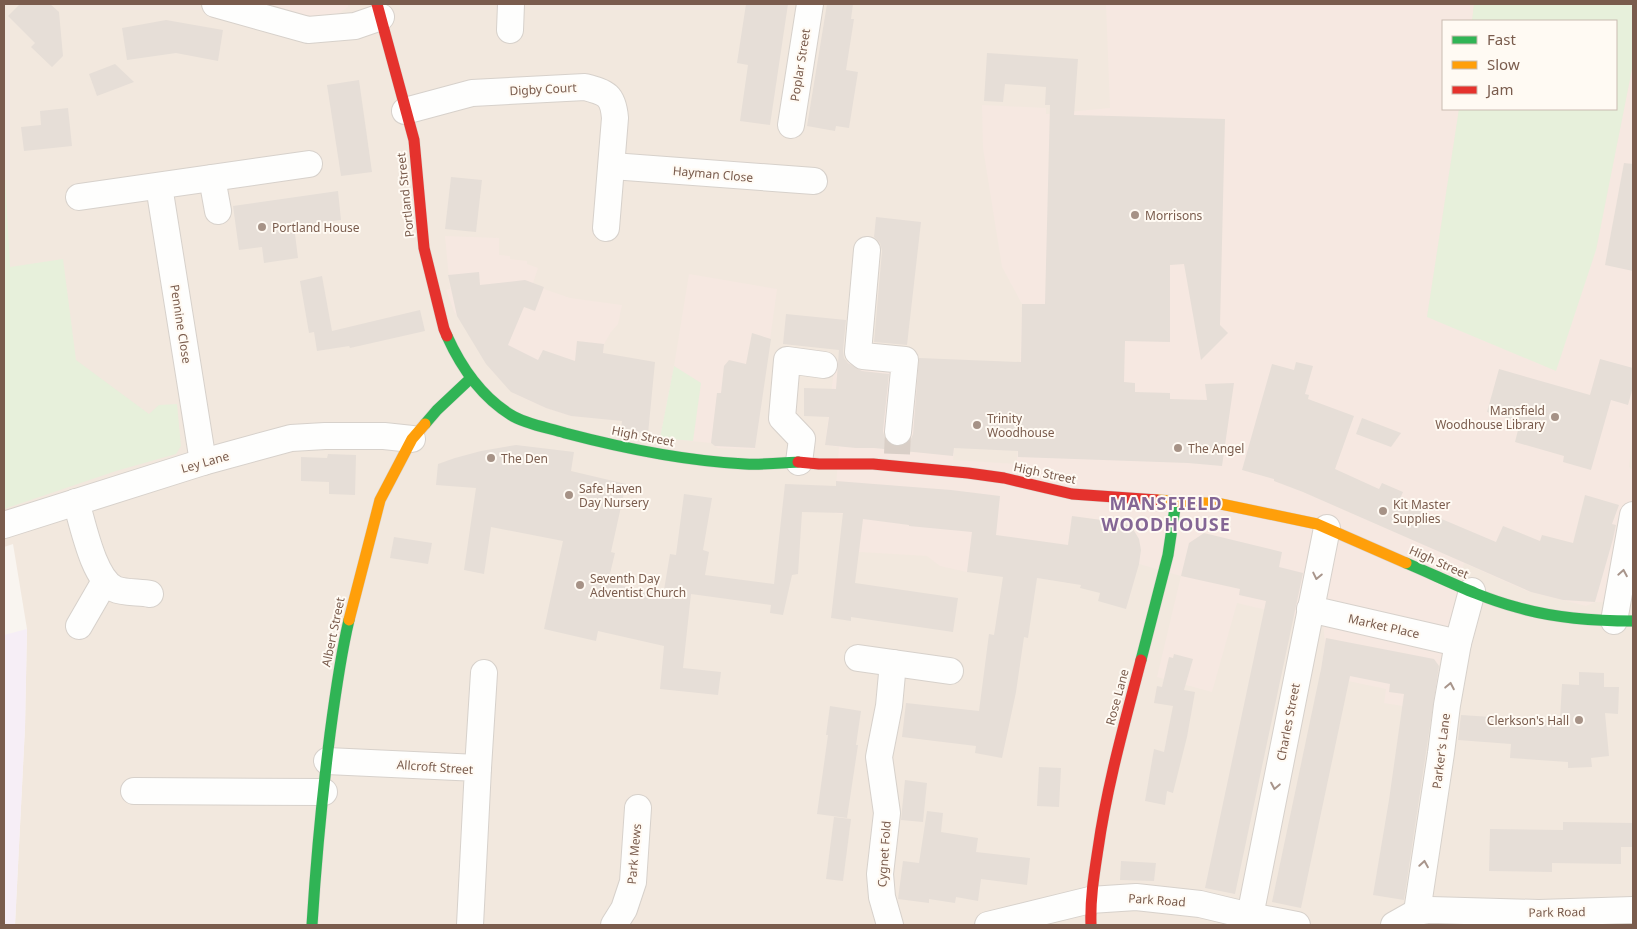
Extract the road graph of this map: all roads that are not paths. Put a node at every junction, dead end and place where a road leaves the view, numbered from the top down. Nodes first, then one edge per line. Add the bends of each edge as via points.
1 (216, 4) edge
2 (511, 4) edge
3 (810, 4) edge
4 (379, 10) edge
5 (510, 30) dead end
6 (405, 111) junction
7 (791, 126) dead end
8 (309, 164) dead end
9 (612, 166) junction
10 (212, 178) junction
11 (814, 181) dead end
12 (160, 186) junction
13 (78, 197) dead end
14 (218, 211) dead end
15 (606, 228) dead end
16 (867, 250) dead end
17 (824, 365) dead end
18 (472, 378) junction
19 (412, 439) junction
20 (897, 450) junction
21 (203, 462) junction
22 (799, 462) junction
23 (1176, 501) junction
24 (76, 502) junction
25 (1633, 516) edge
26 (4, 525) edge
27 (1327, 528) junction
28 (105, 581) junction
29 (1472, 591) junction
30 (150, 594) dead end
31 (1310, 609) junction
32 (1624, 621) edge
33 (79, 626) dead end
34 (1458, 642) junction
35 (858, 658) dead end
36 (892, 663) junction
37 (950, 671) dead end
38 (484, 673) dead end
39 (327, 761) junction
40 (478, 768) junction
41 (134, 791) dead end
42 (324, 792) junction
43 (638, 808) dead end
44 (1633, 910) edge
45 (1417, 912) junction
46 (1090, 913) edge
47 (1250, 916) junction
48 (312, 925) edge
49 (470, 925) edge
50 (614, 925) edge
51 (890, 925) edge
52 (988, 925) edge
53 (1297, 925) edge
54 (1394, 925) edge

1 - 4 street via 308,30 356,26
2 - 5 street
3 - 7 street, Poplar Street
4 - 6 street, Portland Street
6 - 9 street, Digby Court via 472,93 593,89 609,97 614,105
6 - 18 street, Portland Street via 414,140 428,266 444,329 456,356
8 - 10 street
9 - 11 street, Hayman Close
9 - 15 street, Digby Court
10 - 12 street
10 - 14 street
12 - 13 street
12 - 21 street, Pennine Close
16 - 20 street via 858,352 862,356 905,360
17 - 22 street via 787,360 782,418 802,439
18 - 19 street, Albert Street via 437,410
18 - 22 street, High Street via 496,404 513,416 568,434 700,460 747,464
19 - 21 street, Ley Lane via 384,436 292,438
19 - 39 street, Albert Street via 380,500 358,581 342,652
20 - 22 street, High Street via 874,464
20 - 23 street, High Street via 1072,494
21 - 24 street, Ley Lane
23 - 27 street, High Street via 1222,504
23 - 46 street, Rose Lane via 1168,555 1102,819
24 - 26 street, Ley Lane
24 - 28 street via 95,562
32 -> 25 street
27 - 29 street, High Street
27 -> 31 street, Charles Street
28 - 30 street via 116,589
28 - 33 street
29 - 32 street, High Street via 1515,607 1546,614
29 - 34 street, Parker's Lane
31 - 34 street, Market Place
31 -> 47 street, Charles Street
45 -> 34 street, Parker's Lane
35 - 36 street
36 - 37 street
36 - 51 street, Cygnet Fold via 880,757 887,813 881,866 882,891
38 - 40 street
39 - 40 street, Allcroft Street
39 - 42 street, Albert Street
40 - 49 street, Allcroft Street
41 - 42 street
42 - 48 street, Albert Street
43 - 50 street, Park Mews via 633,882 624,909
44 - 45 street, Park Road
45 - 54 street, Park Road
46 - 47 street, Park Road via 1136,897 1200,904
46 - 52 street, Park Road
47 - 53 street, Park Road

